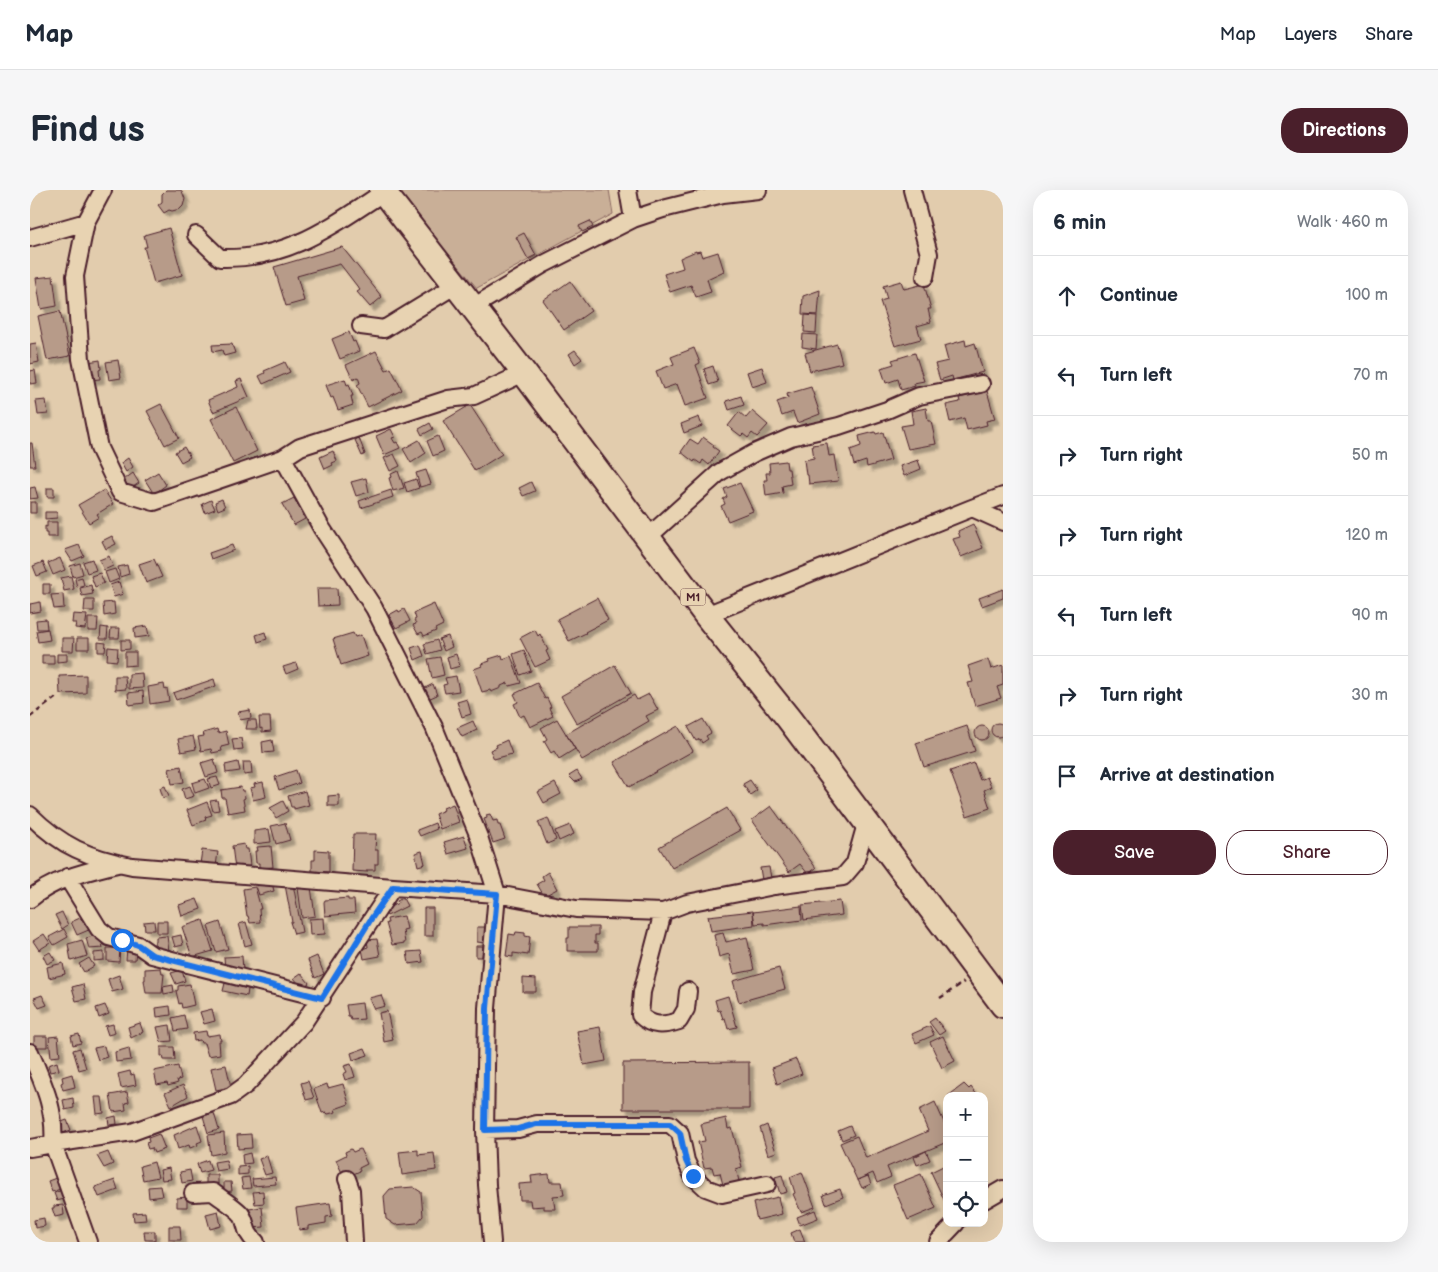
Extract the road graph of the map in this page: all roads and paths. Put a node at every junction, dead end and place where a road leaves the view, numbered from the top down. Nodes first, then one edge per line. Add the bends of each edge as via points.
1 (102, 190) edge
2 (628, 190) edge
3 (758, 190) edge
4 (912, 190) edge
5 (383, 191) edge
6 (723, 192) edge
7 (633, 219) junction
8 (86, 222) junction
9 (196, 235) dead end
10 (30, 238) edge
11 (925, 277) dead end
12 (456, 285) junction
13 (473, 307) junction
14 (361, 326) dead end
15 (524, 373) junction
16 (981, 384) dead end
17 (283, 458) junction
18 (1003, 496) edge
19 (972, 508) junction
20 (1003, 522) edge
21 (648, 537) junction
22 (706, 615) junction
23 (58, 696) dead end
24 (30, 717) edge
25 (30, 815) edge
26 (866, 824) junction
27 (118, 863) junction
28 (68, 877) junction
29 (393, 887) junction
30 (497, 894) junction
31 (30, 899) edge
32 (663, 912) junction
33 (978, 973) junction
34 (688, 992) dead end
35 (322, 998) junction
36 (940, 998) dead end
37 (1003, 1005) edge
38 (30, 1052) edge
39 (485, 1130) junction
40 (53, 1144) junction
41 (30, 1148) edge
42 (347, 1179) dead end
43 (767, 1184) dead end
44 (1003, 1189) edge
45 (193, 1193) dead end
46 (988, 1198) edge
47 (952, 1227) edge
48 (88, 1242) edge
49 (256, 1242) edge
50 (354, 1242) edge
51 (492, 1242) edge
52 (938, 1242) edge

1 - 8 street
2 - 7 street
3 - 6 street
4 - 11 street via 929,254
5 - 9 street via 331,226 272,253 220,258
5 - 12 highway, M1
6 - 7 street
7 - 13 street via 544,264
8 - 10 street
8 - 17 street via 75,276 81,359 99,448 120,492 154,502
12 - 13 highway, M1
12 - 14 street via 384,329
13 - 15 highway, M1
15 - 17 street via 474,396 448,399 300,447
15 - 21 highway, M1
16 - 21 street via 919,396 839,426 790,437 754,453 720,472
17 - 30 street via 374,608 434,726 479,837
18 - 19 street
19 - 20 street
19 - 22 street
21 - 22 highway, M1
22 - 26 highway, M1 via 789,719
23 - 24 path
25 - 27 street via 66,845 90,856
26 - 32 street via 856,863 844,877 706,899
26 - 33 highway, M1
27 - 28 street
27 - 29 street
28 - 31 street
28 - 35 street via 99,929 109,937 138,945 152,955
29 - 30 street
29 - 35 street
30 - 32 street via 576,909
30 - 39 street via 487,1008
32 - 34 street via 642,992 640,1015 648,1022 664,1026 679,1021 686,1009
33 - 36 path
33 - 37 highway, M1
35 - 40 street via 246,1085 231,1096 132,1132
38 - 40 street via 50,1099
39 - 43 street via 518,1129 536,1124 670,1124 680,1133 693,1176 706,1188 722,1194
39 - 51 street
40 - 41 street
40 - 48 street
42 - 50 street via 351,1190
44 - 46 street
45 - 49 street via 213,1192 242,1214 246,1229
47 - 52 street

